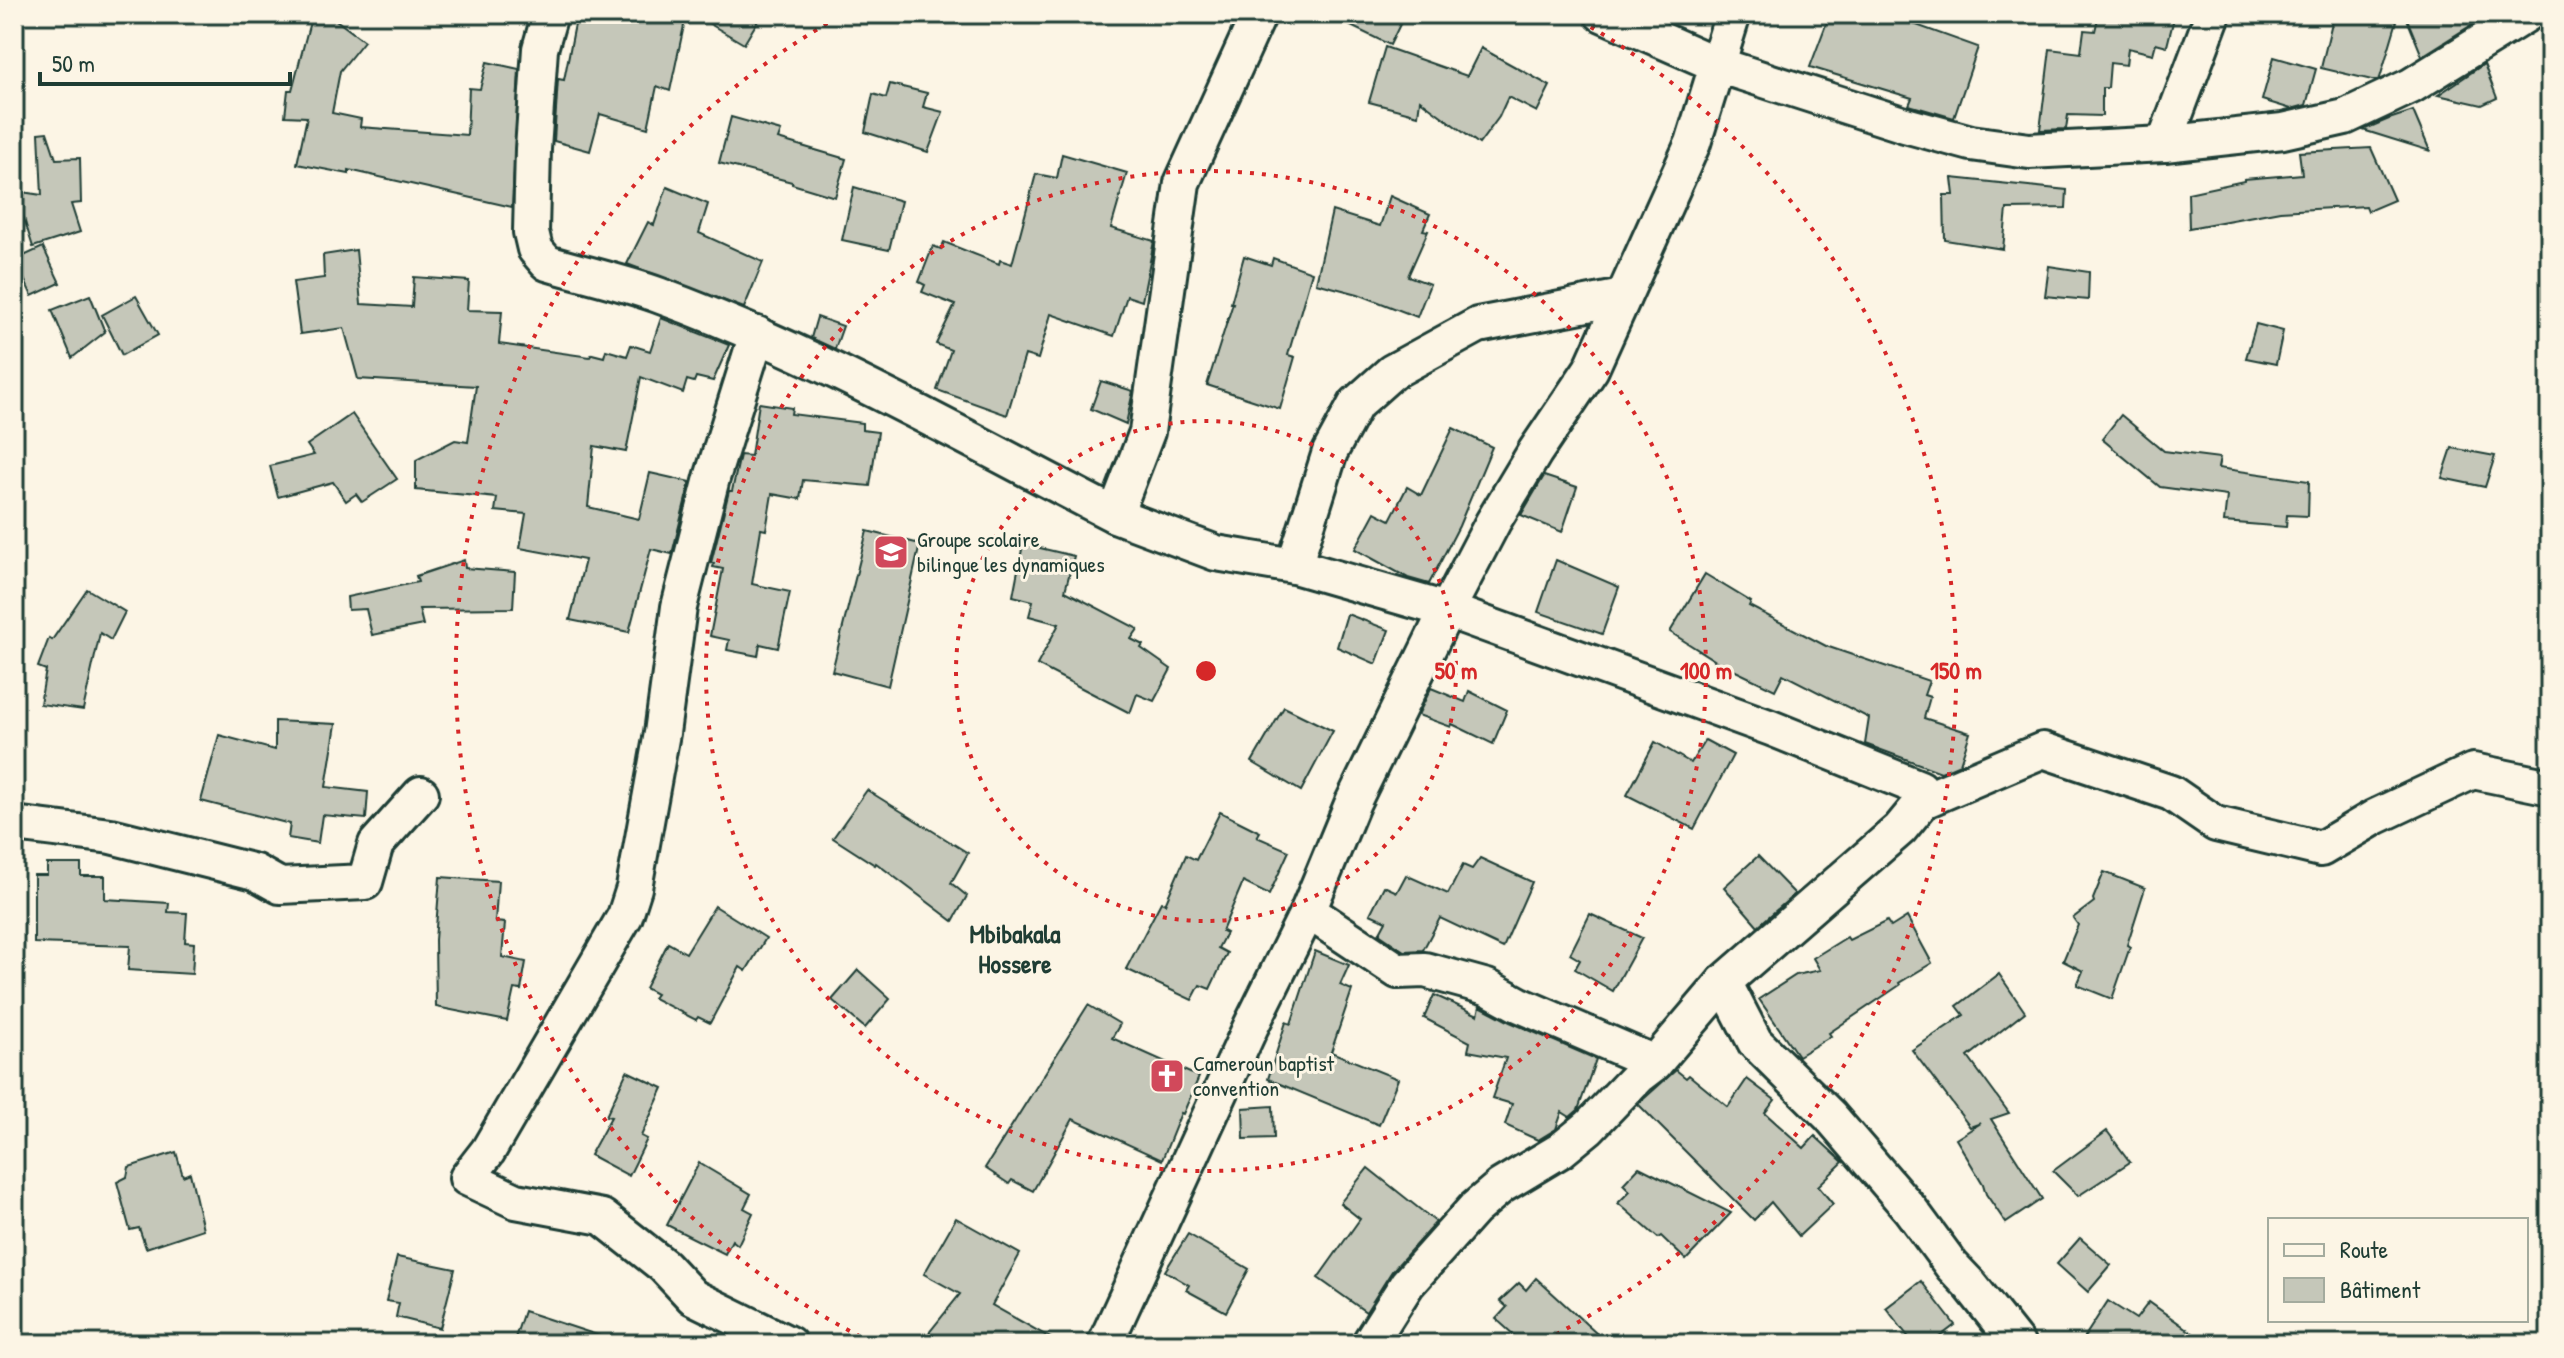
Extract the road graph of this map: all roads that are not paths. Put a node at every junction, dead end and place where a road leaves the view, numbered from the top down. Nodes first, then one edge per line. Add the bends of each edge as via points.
1 (550, 14) edge
2 (1259, 14) edge
3 (1602, 14) edge
4 (1733, 14) edge
5 (2213, 14) edge
6 (2527, 14) edge
7 (1718, 65) junction
8 (2164, 144) junction
9 (1632, 278) junction
10 (757, 334) junction
11 (1115, 515) junction
12 (1294, 566) junction
13 (1447, 610) junction
14 (2550, 787) edge
15 (421, 794) dead end
16 (1923, 801) junction
17 (14, 824) edge
18 (1308, 911) junction
19 (1724, 982) junction
20 (1655, 1063) junction
21 (789, 1344) edge
22 (1105, 1344) edge
23 (1369, 1344) edge
24 (2017, 1344) edge

1 - 10 street via 540,49 533,149 535,249 547,263 656,294
2 - 11 street via 1182,183 1147,432
3 - 7 street
4 - 7 street
5 - 8 street
6 - 8 street via 2411,86 2345,117 2283,131
7 - 8 street via 1971,143 2029,151
7 - 9 street via 1693,143
9 - 12 street via 1478,325 1392,372 1356,404 1330,452
9 - 13 street via 1591,369 1528,463
10 - 11 street
10 - 21 street via 679,607 662,733 625,916 488,1151 467,1178 516,1201 602,1217 664,1266 693,1297
11 - 12 street via 1216,553
12 - 13 street
13 - 16 street via 1912,783 1920,788
13 - 18 street via 1353,802
14 - 16 street via 2473,771 2321,849 2216,824 2171,793 2043,750
15 - 17 street via 376,844 365,882 280,886 255,872 111,836
16 - 19 street via 1900,829
18 - 20 street via 1398,971 1425,970 1487,987
18 - 22 street
19 - 20 street
19 - 24 street via 1755,1042 1830,1116
20 - 23 street via 1561,1150 1474,1209 1407,1284

